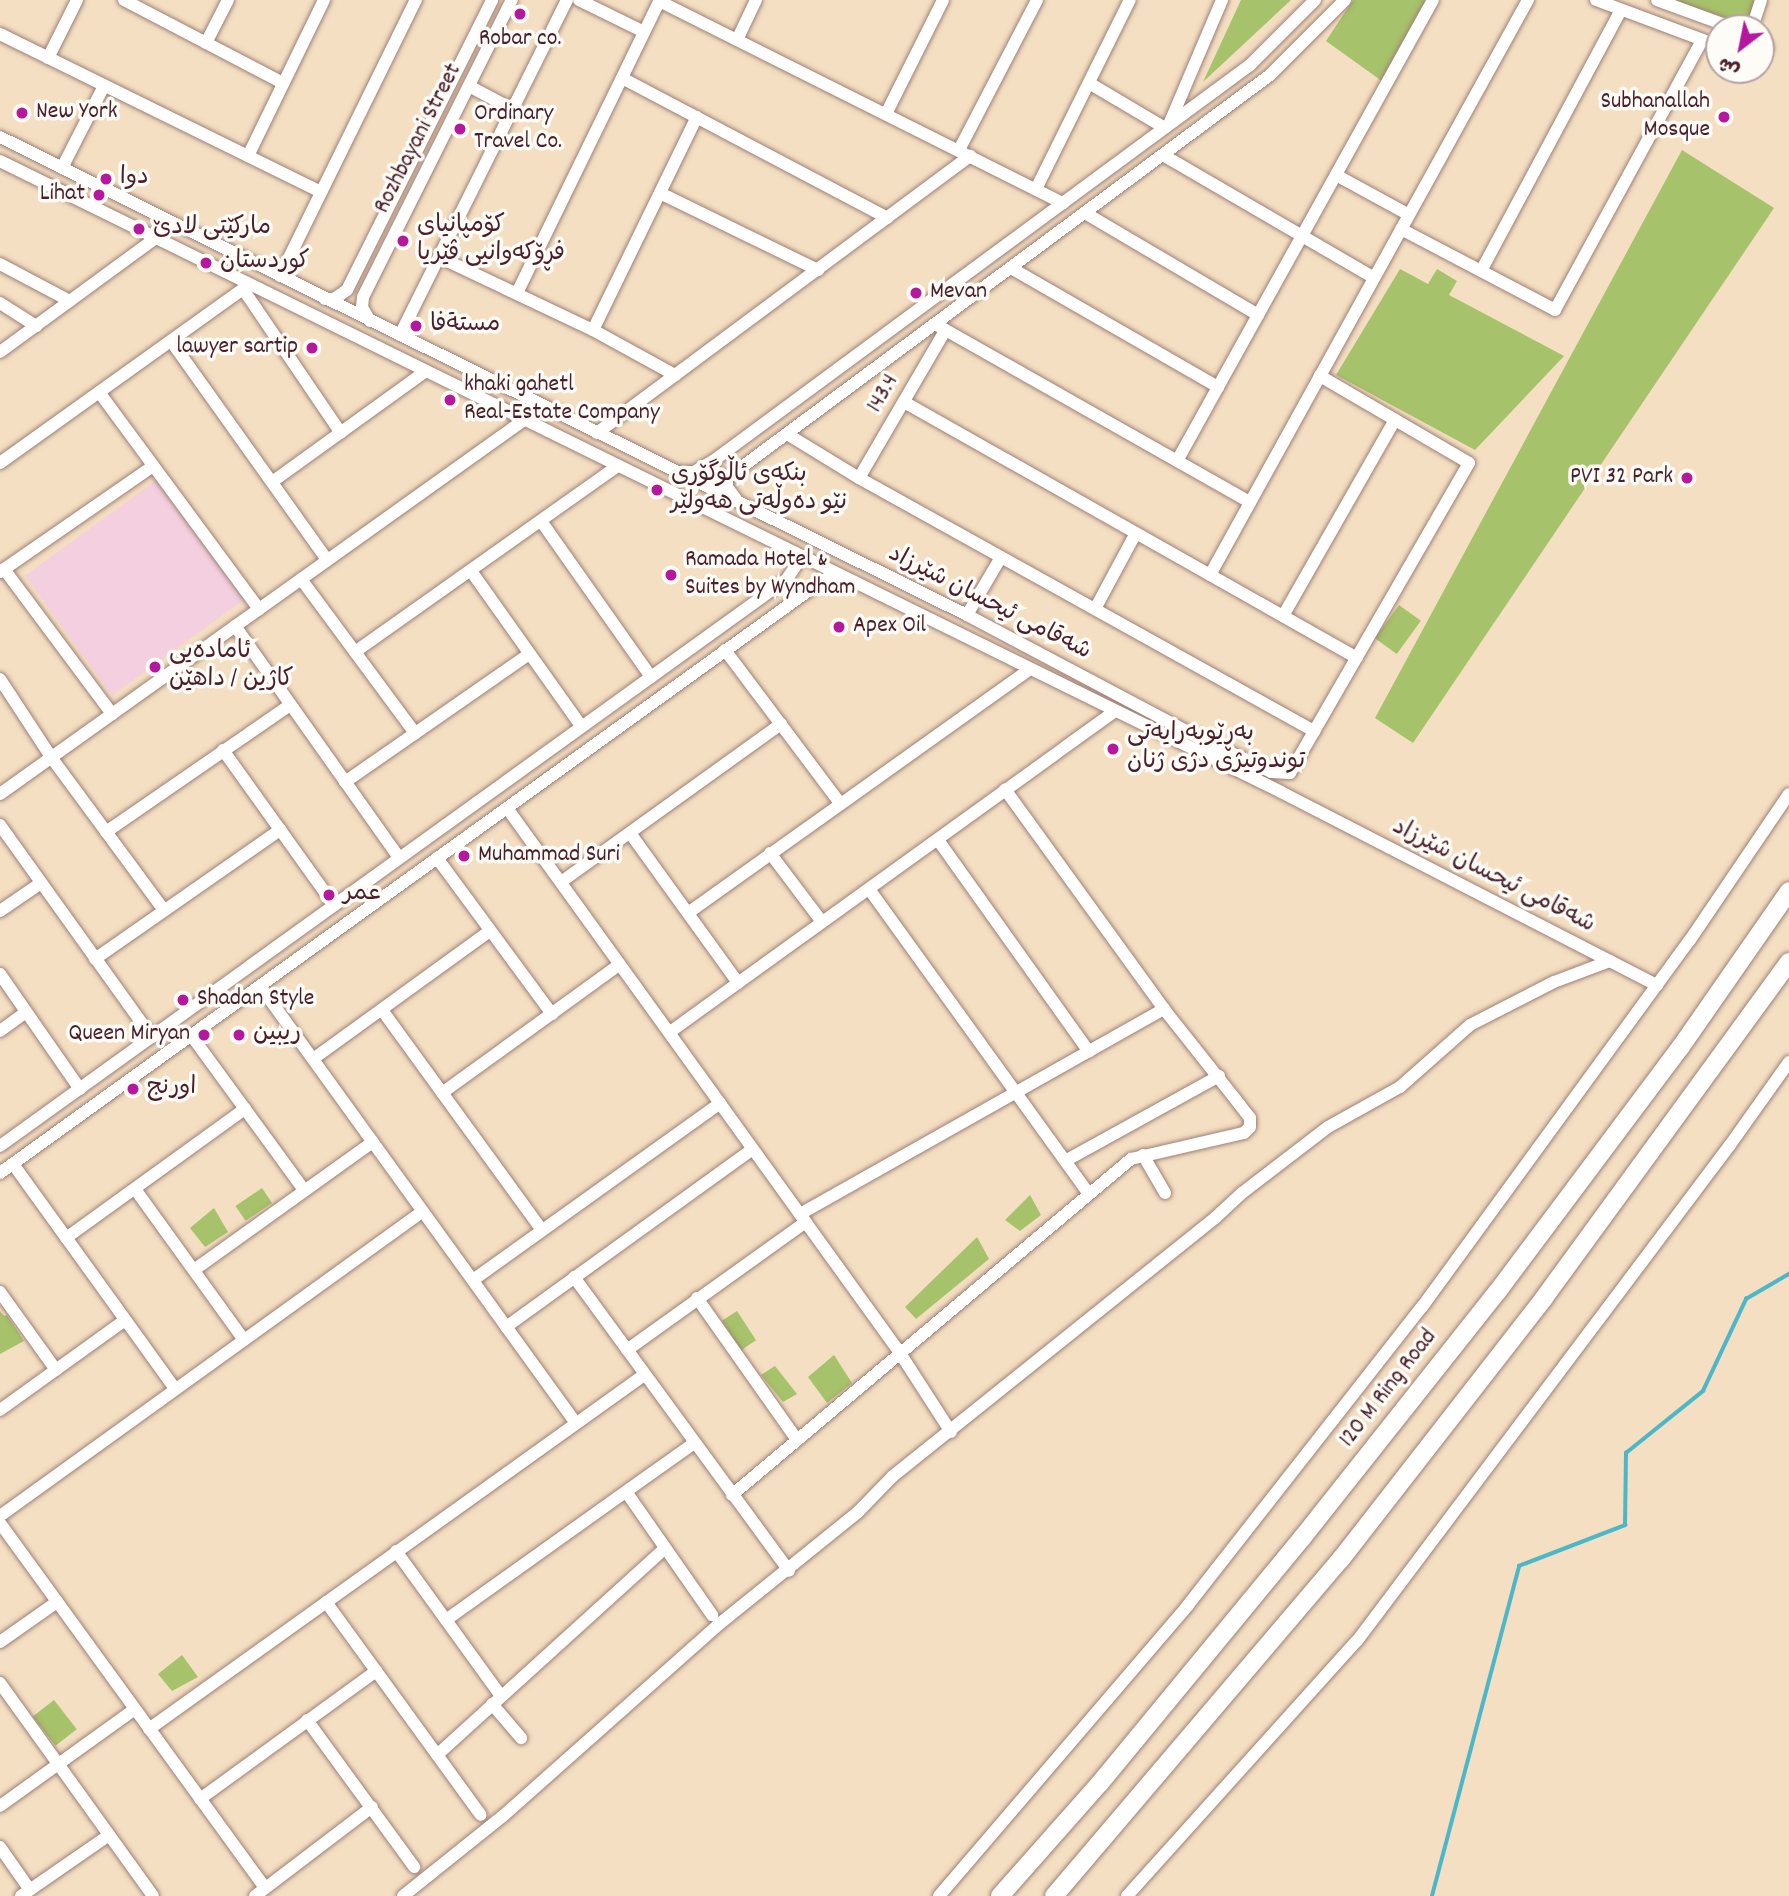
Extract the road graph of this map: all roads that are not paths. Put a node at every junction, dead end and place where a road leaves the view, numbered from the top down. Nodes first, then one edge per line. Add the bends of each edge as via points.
1 (77, 0) edge
2 (124, 0) edge
3 (228, 0) edge
4 (324, 0) edge
5 (399, 0) edge
6 (492, 0) edge
7 (512, 0) edge
8 (567, 0) edge
9 (579, 0) edge
10 (660, 0) edge
11 (756, 0) edge
12 (943, 0) edge
13 (1037, 0) edge
14 (1130, 0) edge
15 (1222, 0) edge
16 (1315, 0) edge
17 (1345, 0) edge
18 (1433, 0) edge
19 (1528, 0) edge
20 (1595, 0) edge
21 (1657, 0) edge
22 (414, 3) edge
23 (1621, 10) junction
24 (1705, 18) edge
25 (644, 32) junction
26 (0, 34) edge
27 (737, 40) junction
28 (1702, 40) junction
29 (1705, 41) edge
30 (206, 43) junction
31 (48, 58) junction
32 (622, 78) junction
33 (283, 83) junction
34 (1089, 83) junction
35 (104, 86) junction
36 (469, 86) junction
37 (512, 109) junction
38 (886, 114) junction
39 (697, 117) junction
40 (1167, 126) junction
41 (0, 137) edge
42 (964, 153) junction
43 (1163, 155) junction
44 (248, 156) junction
45 (0, 161) edge
46 (62, 168) junction
47 (1336, 174) junction
48 (92, 183) junction
49 (1036, 189) junction
50 (321, 192) junction
51 (660, 193) junction
52 (82, 201) junction
53 (1063, 203) junction
54 (1085, 213) junction
55 (1409, 215) junction
56 (887, 218) junction
57 (1029, 228) junction
58 (1401, 229) junction
59 (1302, 237) junction
60 (156, 238) junction
61 (1041, 246) junction
62 (439, 257) junction
63 (0, 264) edge
64 (1011, 268) junction
65 (818, 270) junction
66 (1481, 271) junction
67 (280, 276) junction
68 (1374, 278) junction
69 (245, 286) junction
70 (347, 290) junction
71 (517, 293) junction
72 (363, 298) junction
73 (324, 299) junction
74 (70, 301) junction
75 (0, 303) edge
76 (1258, 315) junction
77 (370, 321) junction
78 (36, 326) junction
79 (940, 328) junction
80 (593, 330) junction
81 (400, 335) junction
82 (171, 341) junction
83 (0, 352) edge
84 (465, 368) junction
85 (426, 371) junction
86 (676, 375) junction
87 (1320, 376) junction
88 (456, 386) junction
89 (1218, 387) junction
90 (99, 392) junction
91 (904, 402) junction
92 (524, 420) junction
93 (1395, 420) junction
94 (341, 433) junction
95 (597, 433) junction
96 (787, 434) junction
97 (713, 461) junction
98 (1177, 461) junction
99 (0, 464) edge
100 (153, 466) junction
101 (618, 466) junction
102 (677, 472) junction
103 (727, 478) junction
104 (859, 478) junction
105 (272, 482) junction
106 (738, 502) junction
107 (1250, 502) junction
108 (541, 521) junction
109 (1136, 533) junction
110 (783, 547) junction
111 (1001, 557) junction
112 (327, 560) junction
113 (2, 570) edge
114 (471, 571) junction
115 (1210, 575) junction
116 (843, 577) junction
117 (301, 579) junction
118 (787, 579) junction
119 (926, 594) junction
120 (801, 596) junction
121 (259, 609) junction
122 (1095, 609) junction
123 (916, 613) junction
124 (967, 615) junction
125 (1283, 616) junction
126 (234, 626) junction
127 (726, 650) junction
128 (355, 652) junction
129 (529, 654) junction
130 (1357, 657) junction
131 (1030, 669) junction
132 (651, 677) junction
133 (0, 679) edge
134 (290, 705) junction
135 (1115, 711) junction
136 (112, 714) junction
137 (780, 724) junction
138 (582, 727) junction
139 (1314, 731) junction
140 (415, 733) junction
141 (1213, 745) junction
142 (223, 750) junction
143 (51, 758) junction
144 (1233, 769) junction
145 (345, 782) junction
146 (1006, 789) junction
147 (0, 794) edge
148 (1789, 794) edge
149 (840, 803) junction
150 (507, 808) junction
151 (466, 811) junction
152 (0, 825) edge
153 (477, 829) junction
154 (280, 830) junction
155 (106, 832) junction
156 (629, 833) junction
157 (938, 840) junction
158 (771, 853) junction
159 (399, 858) junction
160 (436, 858) junction
161 (561, 882) junction
162 (41, 883) junction
163 (869, 889) junction
164 (1789, 891) edge
165 (334, 905) junction
166 (164, 910) junction
167 (0, 911) edge
168 (688, 913) junction
169 (822, 922) junction
170 (490, 932) junction
171 (95, 959) junction
172 (1610, 961) junction
173 (1789, 962) edge
174 (619, 965) junction
175 (0, 974) edge
176 (738, 984) junction
177 (1657, 985) junction
178 (260, 986) junction
179 (1164, 1009) junction
180 (382, 1010) junction
181 (26, 1012) junction
182 (552, 1014) junction
183 (0, 1031) edge
184 (670, 1032) junction
185 (191, 1035) junction
186 (152, 1037) junction
187 (1088, 1052) junction
188 (313, 1059) junction
189 (119, 1060) junction
190 (1789, 1062) edge
191 (1219, 1076) junction
192 (133, 1077) junction
193 (80, 1089) junction
194 (442, 1093) junction
195 (1016, 1093) junction
196 (720, 1103) junction
197 (245, 1109) junction
198 (373, 1142) junction
199 (0, 1146) edge
200 (753, 1149) junction
201 (1143, 1155) junction
202 (1065, 1161) junction
203 (13, 1164) junction
204 (0, 1173) edge
205 (135, 1189) junction
206 (304, 1190) junction
207 (1166, 1193) dead end
208 (1089, 1194) junction
209 (423, 1211) junction
210 (803, 1218) junction
211 (542, 1230) junction
212 (66, 1238) junction
213 (194, 1270) junction
214 (574, 1277) junction
215 (472, 1280) junction
216 (0, 1292) edge
217 (697, 1298) junction
218 (124, 1321) junction
219 (506, 1326) junction
220 (244, 1340) junction
221 (627, 1350) junction
222 (901, 1353) junction
223 (56, 1370) junction
224 (644, 1374) junction
225 (174, 1389) junction
226 (0, 1410) edge
227 (575, 1422) junction
228 (951, 1432) junction
229 (797, 1440) junction
230 (693, 1444) junction
231 (627, 1493) junction
232 (732, 1495) junction
233 (0, 1516) edge
234 (0, 1523) edge
235 (665, 1548) junction
236 (396, 1551) junction
237 (789, 1571) junction
238 (57, 1602) junction
239 (326, 1602) junction
240 (712, 1615) dead end
241 (446, 1620) junction
242 (0, 1642) edge
243 (376, 1671) junction
244 (0, 1683) edge
245 (497, 1700) junction
246 (135, 1709) junction
247 (307, 1720) junction
248 (149, 1729) junction
249 (522, 1738) dead end
250 (437, 1755) junction
251 (59, 1765) junction
252 (200, 1799) junction
253 (0, 1807) edge
254 (372, 1807) junction
255 (481, 1815) dead end
256 (108, 1835) junction
257 (0, 1847) edge
258 (414, 1867) dead end
259 (260, 1892) edge
260 (26, 1893) edge
261 (153, 1896) edge
262 (402, 1896) edge
263 (939, 1896) edge
264 (1000, 1896) edge
265 (1054, 1896) edge
266 (1127, 1896) edge

1 - 31 street
2 - 30 street
3 - 30 street
4 - 33 street
5 - 22 street
6 - 70 street, Rozhbayani Street
7 - 36 street, Rozhbayani Street
8 - 37 street
9 - 25 street
10 - 25 street
10 - 27 street
11 - 27 street
12 - 38 street
13 - 42 street
14 - 34 street
15 - 40 street
16 - 40 street via 1250,65
17 - 43 street via 1270,75
18 - 47 street
19 - 55 street
20 - 23 street
21 - 24 street
22 - 50 street
23 - 28 street
23 - 66 street
25 - 32 street
26 - 31 street
27 - 38 street
28 - 29 street
28 - 66 street via 1555,310
30 - 33 street
31 - 35 street
32 - 39 street
32 - 71 street
33 - 44 street
34 - 40 street
34 - 49 street
35 - 44 street
35 - 46 street
36 - 37 street
36 - 72 street, Rozhbayani Street
37 - 62 street
38 - 42 street
39 - 51 street
39 - 56 street
40 - 53 street
41 - 46 street, شەقامی ئیحسان شێرزاد
42 - 49 street
42 - 56 street
43 - 54 street
43 - 59 street
44 - 50 street
45 - 52 street, شەقامی ئیحسان شێرزاد
46 - 48 street, شەقامی ئیحسان شێرزاد
47 - 55 street
47 - 59 street
48 - 52 street
48 - 67 street, شەقامی ئیحسان شێرزاد
49 - 53 street
50 - 67 street
51 - 65 street
51 - 80 street
52 - 60 street, شەقامی ئیحسان شێرزاد
53 - 57 street
54 - 61 street
54 - 76 street
55 - 58 street
56 - 65 street
57 - 61 street
57 - 97 street
58 - 66 street
58 - 68 street
59 - 68 street
59 - 76 street
60 - 69 street, شەقامی ئیحسان شێرزاد
60 - 74 street
61 - 64 street
62 - 71 street
62 - 81 street
63 - 74 street
64 - 79 street
64 - 89 street
65 - 86 street
67 - 73 street, شەقامی ئیحسان شێرزاد
68 - 87 street
69 - 82 street
69 - 85 street, شەقامی ئیحسان شێرزاد
69 - 94 street
70 - 72 street via 354,300
70 - 73 street via 334,299
71 - 80 street
72 - 77 street via 362,307
73 - 77 street, شەقامی ئیحسان شێرزاد
74 - 78 street
75 - 78 street
76 - 89 street
77 - 81 street, شەقامی ئیحسان شێرزاد
78 - 83 street
79 - 91 street, 143.4
79 - 96 street
79 - 98 street
80 - 86 street
81 - 84 street, شەقامی ئیحسان شێرزاد
82 - 90 street
82 - 105 street
84 - 88 street
84 - 95 street, شەقامی ئیحسان شێرزاد
85 - 88 street, شەقامی ئیحسان شێرزاد
85 - 94 street
86 - 95 street
87 - 93 street
87 - 107 street
88 - 92 street, شەقامی ئیحسان شێرزاد
89 - 98 street
90 - 99 street
90 - 100 street
91 - 104 street, 143.4
91 - 109 street
92 - 101 street, شەقامی ئیحسان شێرزاد
92 - 112 street
93 - 125 street
93 - 130 street via 1469,463
94 - 105 street
95 - 102 street, شەقامی ئیحسان شێرزاد
96 - 103 street
96 - 104 street
97 - 102 street via 694,472
97 - 103 street via 714,472
98 - 107 street
100 - 113 street
100 - 121 street
101 - 108 street
101 - 110 street, شەقامی ئیحسان شێرزاد
102 - 106 street, شەقامی ئیحسان شێرزاد
103 - 106 street via 727,487
104 - 111 street
105 - 112 street
106 - 119 street, شەقامی ئیحسان شێرزاد
107 - 115 street
108 - 114 street
108 - 132 street
109 - 115 street
109 - 122 street
110 - 116 street, شەقامی ئیحسان شێرزاد
110 - 118 street via 796,565
111 - 122 street
111 - 124 street
112 - 117 street
113 - 136 street
114 - 128 street
114 - 129 street
115 - 125 street
116 - 120 street via 825,579
116 - 123 street, شەقامی ئیحسان شێرزاد
117 - 121 street
117 - 128 street
118 - 120 street via 800,585
118 - 132 street
119 - 123 street
119 - 124 street, شەقامی ئیحسان شێرزاد
120 - 127 street
121 - 126 street
122 - 139 street
123 - 131 street, شەقامی ئیحسان شێرزاد
124 - 141 street, شەقامی ئیحسان شێرزاد
125 - 130 street
126 - 134 street
126 - 136 street
127 - 137 street
127 - 150 street
128 - 140 street
129 - 138 street
129 - 140 street
130 - 139 street
131 - 135 street, شەقامی ئیحسان شێرزاد
131 - 149 street
132 - 138 street
133 - 143 street
134 - 142 street
134 - 145 street
135 - 144 street, شەقامی ئیحسان شێرزاد
135 - 146 street
136 - 143 street
137 - 149 street
137 - 156 street
138 - 151 street
139 - 141 street via 1290,773 1282,775
140 - 145 street
141 - 144 street, شەقامی ئیحسان شێرزاد
142 - 154 street
142 - 155 street
143 - 147 street
143 - 155 street
144 - 172 street, شەقامی ئیحسان شێرزاد
145 - 159 street
146 - 157 street
146 - 179 street
148 - 177 street
149 - 158 street
150 - 153 street
150 - 161 street
151 - 153 street
151 - 159 street
152 - 162 street
153 - 160 street
154 - 165 street
154 - 166 street
155 - 166 street
156 - 161 street
156 - 168 street
157 - 163 street
157 - 187 street
158 - 168 street
158 - 169 street
159 - 165 street
160 - 170 street
160 - 178 street
161 - 174 street
162 - 167 street
162 - 171 street
163 - 169 street
163 - 195 street
164 - 264 highway, 120 M Ring Road via 1680,1048 1498,1291 1276,1570
165 - 186 street
166 - 171 street
168 - 176 street
169 - 176 street
170 - 180 street
170 - 182 street
171 - 186 street
172 - 177 street, شەقامی ئیحسان شێرزاد
172 - 228 street via 1554,982 1470,1025 1400,1087 1328,1127 1242,1193
173 - 265 highway via 1544,1298 1341,1559
174 - 182 street
174 - 184 street
175 - 181 street
176 - 184 street
177 - 263 street via 1422,1307 1205,1584
178 - 185 street
178 - 188 street
179 - 187 street
179 - 191 street
180 - 188 street
180 - 194 street
181 - 183 street
181 - 193 street
182 - 194 street
184 - 196 street
185 - 192 street
185 - 197 street
186 - 189 street
187 - 195 street
188 - 198 street
189 - 192 street
189 - 193 street
190 - 266 street via 1357,1641
191 - 201 street via 1250,1118 1250,1127 1244,1133
191 - 202 street
192 - 203 street
193 - 199 street
194 - 211 street
195 - 202 street
195 - 210 street
196 - 200 street
196 - 211 street
197 - 205 street
197 - 206 street
198 - 206 street
198 - 209 street
200 - 210 street
200 - 214 street
201 - 207 street
201 - 208 street via 1131,1159
202 - 208 street
203 - 204 street
203 - 212 street
205 - 212 street
205 - 213 street
206 - 213 street
208 - 222 street
209 - 215 street
209 - 220 street
210 - 217 street
210 - 222 street
211 - 215 street
212 - 218 street
213 - 220 street
214 - 219 street
214 - 221 street
215 - 219 street
216 - 223 street
217 - 221 street
217 - 229 street
218 - 223 street
218 - 225 street
219 - 227 street
220 - 225 street
221 - 224 street
222 - 228 street
222 - 229 street
223 - 226 street
224 - 227 street
224 - 230 street
225 - 233 street
227 - 236 street
228 - 237 street via 893,1476 859,1512
229 - 232 street
230 - 231 street
230 - 232 street
231 - 235 street
231 - 241 street
232 - 237 street
234 - 238 street
235 - 240 street
235 - 245 street
236 - 239 street
236 - 241 street
237 - 262 street via 718,1625 503,1816
238 - 242 street
238 - 246 street
239 - 243 street
239 - 248 street
241 - 245 street
243 - 247 street
243 - 250 street
244 - 251 street
245 - 249 street
245 - 250 street
246 - 248 street
246 - 251 street
247 - 252 street
247 - 254 street
248 - 252 street
250 - 255 street
251 - 253 street
251 - 256 street
252 - 259 street
254 - 258 street
254 - 259 street
256 - 260 street
256 - 261 street
257 - 260 street

